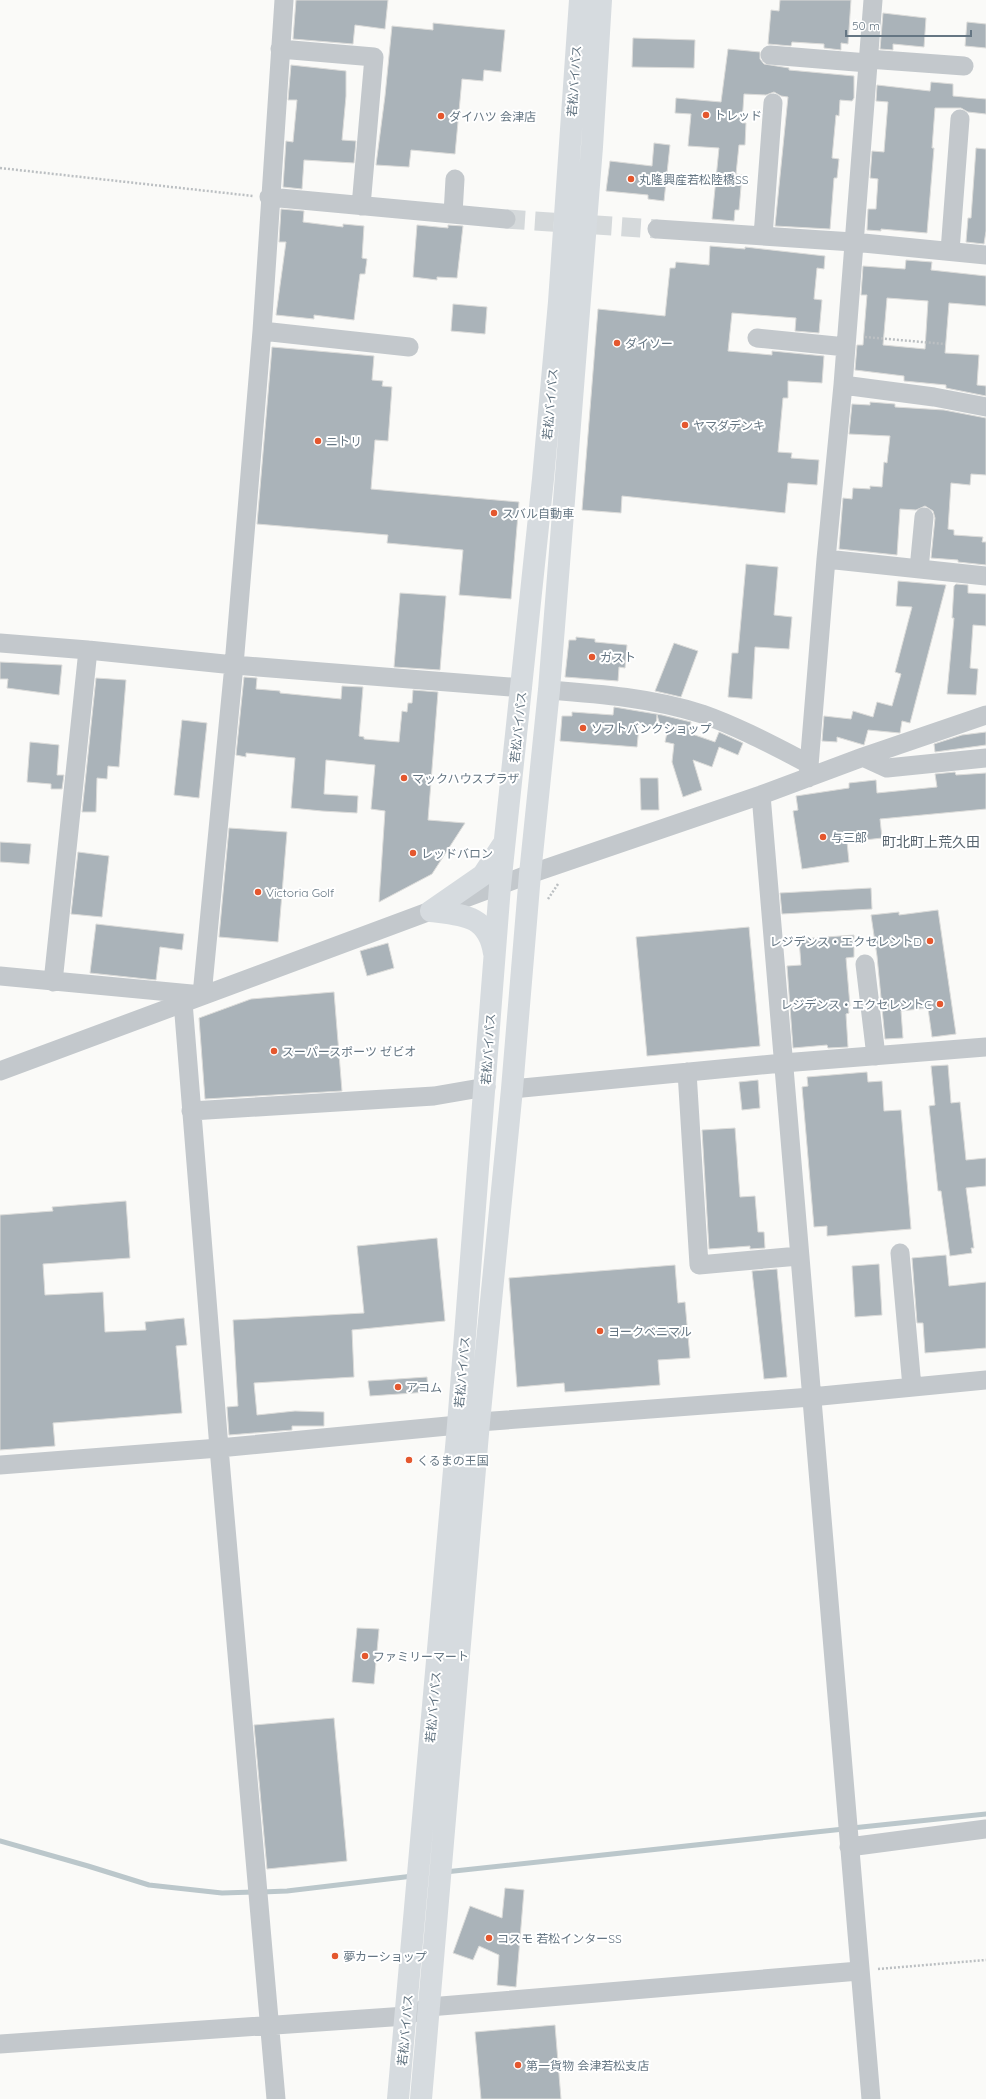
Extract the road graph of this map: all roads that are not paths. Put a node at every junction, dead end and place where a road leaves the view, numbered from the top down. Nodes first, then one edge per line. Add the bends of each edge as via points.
1 (284, 0) edge
2 (580, 0) edge
3 (601, 0) edge
4 (873, 0) edge
5 (280, 49) junction
6 (770, 55) dead end
7 (868, 61) junction
8 (964, 66) dead end
9 (773, 103) dead end
10 (960, 119) dead end
11 (455, 179) dead end
12 (269, 198) junction
13 (361, 206) junction
14 (453, 214) junction
15 (506, 219) tunnel mouth
16 (657, 229) tunnel mouth
17 (763, 236) junction
18 (853, 242) junction
19 (950, 251) junction
20 (986, 255) edge
21 (262, 332) junction
22 (757, 338) dead end
23 (846, 341) junction
24 (409, 348) dead end
25 (843, 385) junction
26 (986, 407) edge
27 (924, 517) dead end
28 (826, 559) junction
29 (919, 569) junction
30 (986, 576) edge
31 (0, 644) edge
32 (88, 650) junction
33 (234, 665) junction
34 (522, 688) junction
35 (550, 690) junction
36 (986, 716) edge
37 (863, 757) junction
38 (986, 758) edge
39 (809, 771) junction
40 (761, 795) junction
41 (505, 838) junction
42 (530, 874) junction
43 (500, 886) junction
44 (431, 911) junction
45 (495, 957) junction
46 (865, 964) dead end
47 (0, 976) edge
48 (53, 982) junction
49 (202, 995) junction
50 (183, 1002) junction
51 (986, 1047) edge
52 (876, 1056) junction
53 (783, 1062) junction
54 (0, 1071) edge
55 (687, 1072) junction
56 (486, 1087) junction
57 (512, 1089) junction
58 (191, 1111) junction
59 (900, 1252) dead end
60 (799, 1256) junction
61 (986, 1380) edge
62 (912, 1387) junction
63 (811, 1397) junction
64 (468, 1423) junction
65 (218, 1448) junction
66 (0, 1465) edge
67 (986, 1829) edge
68 (849, 1841) junction
69 (859, 1970) junction
70 (429, 2007) junction
71 (406, 2016) junction
72 (270, 2024) junction
73 (0, 2044) edge
74 (276, 2099) edge
75 (398, 2099) edge
76 (421, 2099) edge
77 (871, 2099) edge

1 - 5 street
2 - 34 highway, 若松バイパス via 559,302
3 - 35 highway, 若松バイパス
4 - 7 street
5 - 12 street
5 - 13 street via 374,57
6 - 7 street
7 - 8 street
7 - 18 street
9 - 17 street
10 - 19 street
11 - 14 street
12 - 13 street
12 - 21 street
13 - 14 street
14 - 15 street
16 - 17 street
17 - 18 street
18 - 19 street
18 - 23 street
19 - 20 street
21 - 24 street
21 - 33 street
22 - 23 street
23 - 25 street
25 - 26 street
25 - 28 street
27 - 29 street
28 - 29 street
28 - 39 street
29 - 30 street
31 - 32 street
32 - 33 street
32 - 48 street
33 - 34 street
33 - 49 street
34 - 41 highway, 若松バイパス
35 - 39 street via 641,699 702,714 752,735
35 - 42 highway, 若松バイパス
36 - 37 street
37 - 38 street via 887,768
37 - 39 street
39 - 40 street
40 - 42 street
40 - 53 street
41 - 43 highway, 若松バイパス
41 - 44 highway via 498,854 483,875
42 - 43 street
42 - 57 highway, 若松バイパス
43 - 44 street
43 - 45 highway, 若松バイパス
44 - 45 highway via 476,920 490,938
44 - 49 street
45 - 56 highway, 若松バイパス
46 - 52 street
47 - 48 street
48 - 49 street
49 - 50 street
50 - 54 street
50 - 58 street
51 - 52 street
52 - 53 street
53 - 55 street
53 - 60 street
55 - 57 street
55 - 60 street via 699,1265
56 - 58 street via 434,1096
56 - 64 highway, 若松バイパス
57 - 64 highway, 若松バイパス
58 - 65 street
59 - 62 street
60 - 63 street
61 - 62 street
62 - 63 street
63 - 64 street
63 - 68 street
64 - 65 street
64 - 70 highway, 若松バイパス via 441,1864
64 - 71 highway, 若松バイパス via 420,1862
65 - 66 street
65 - 72 street
67 - 68 street
68 - 69 street
69 - 70 street
69 - 77 street
70 - 71 street
70 - 76 highway, 若松バイパス
71 - 72 street
71 - 75 highway, 若松バイパス
72 - 73 street
72 - 74 street

